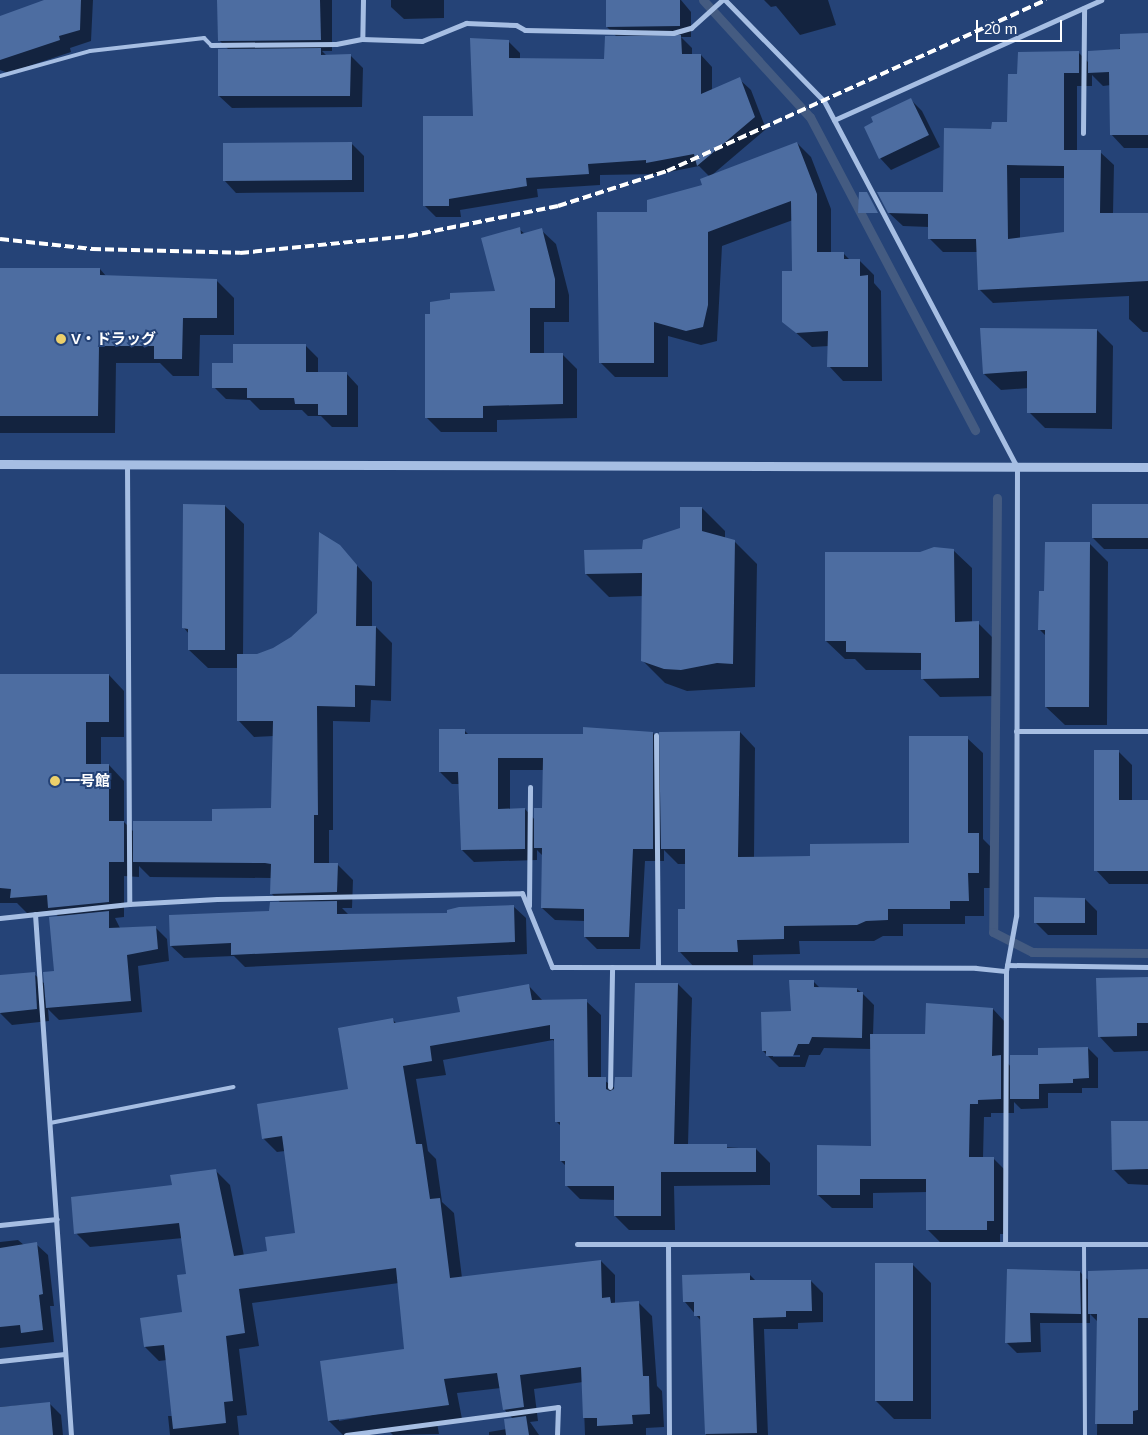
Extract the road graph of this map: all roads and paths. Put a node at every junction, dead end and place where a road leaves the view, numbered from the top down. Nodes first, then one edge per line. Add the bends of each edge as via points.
1 (363, 0) edge
2 (724, 0) edge
3 (1101, 0) edge
4 (1084, 8) junction
5 (362, 39) junction
6 (211, 45) joint
7 (0, 76) edge
8 (834, 120) junction
9 (1083, 133) dead end
10 (0, 464) edge
11 (127, 464) junction
12 (1018, 468) junction
13 (1148, 468) edge
14 (1016, 731) junction
15 (1148, 731) edge
16 (656, 735) dead end
17 (530, 787) dead end
18 (129, 904) junction
19 (529, 910) junction
20 (34, 914) junction
21 (0, 918) edge
22 (1007, 966) junction
23 (612, 967) junction
24 (658, 967) junction
25 (1148, 967) edge
26 (234, 1087) dead end
27 (610, 1087) dead end
28 (50, 1123) junction
29 (57, 1219) junction
30 (0, 1225) edge
31 (1005, 1243) junction
32 (577, 1244) dead end
33 (668, 1244) junction
34 (1084, 1244) junction
35 (1148, 1244) edge
36 (65, 1354) junction
37 (0, 1361) edge
38 (71, 1435) edge
39 (346, 1435) edge
40 (557, 1435) edge
41 (669, 1435) edge
42 (1085, 1435) edge

1 - 5 street
2 - 5 street via 691,28 674,33 525,30 516,25 466,23 422,41
2 - 8 street via 824,101
3 - 4 street
4 - 8 street
4 - 9 street
5 - 6 street via 336,44
6 - 7 lane via 204,38 90,51
8 - 12 street
10 - 11 street
11 - 12 street
11 - 18 street
12 - 13 street
12 - 14 street
14 - 15 street
14 - 22 street via 1014,922
16 - 24 street
17 - 19 street
18 - 19 street via 522,892
18 - 20 street
19 - 23 street via 552,967
20 - 21 street
20 - 28 street
22 - 24 street
22 - 25 street
22 - 31 street
23 - 24 street
23 - 27 street
26 - 28 lane
28 - 29 street
29 - 30 street
29 - 36 street
31 - 33 street
31 - 34 street
32 - 33 street
33 - 41 street
34 - 35 street
34 - 42 lane
36 - 37 street
36 - 38 street
39 - 40 street via 558,1407

